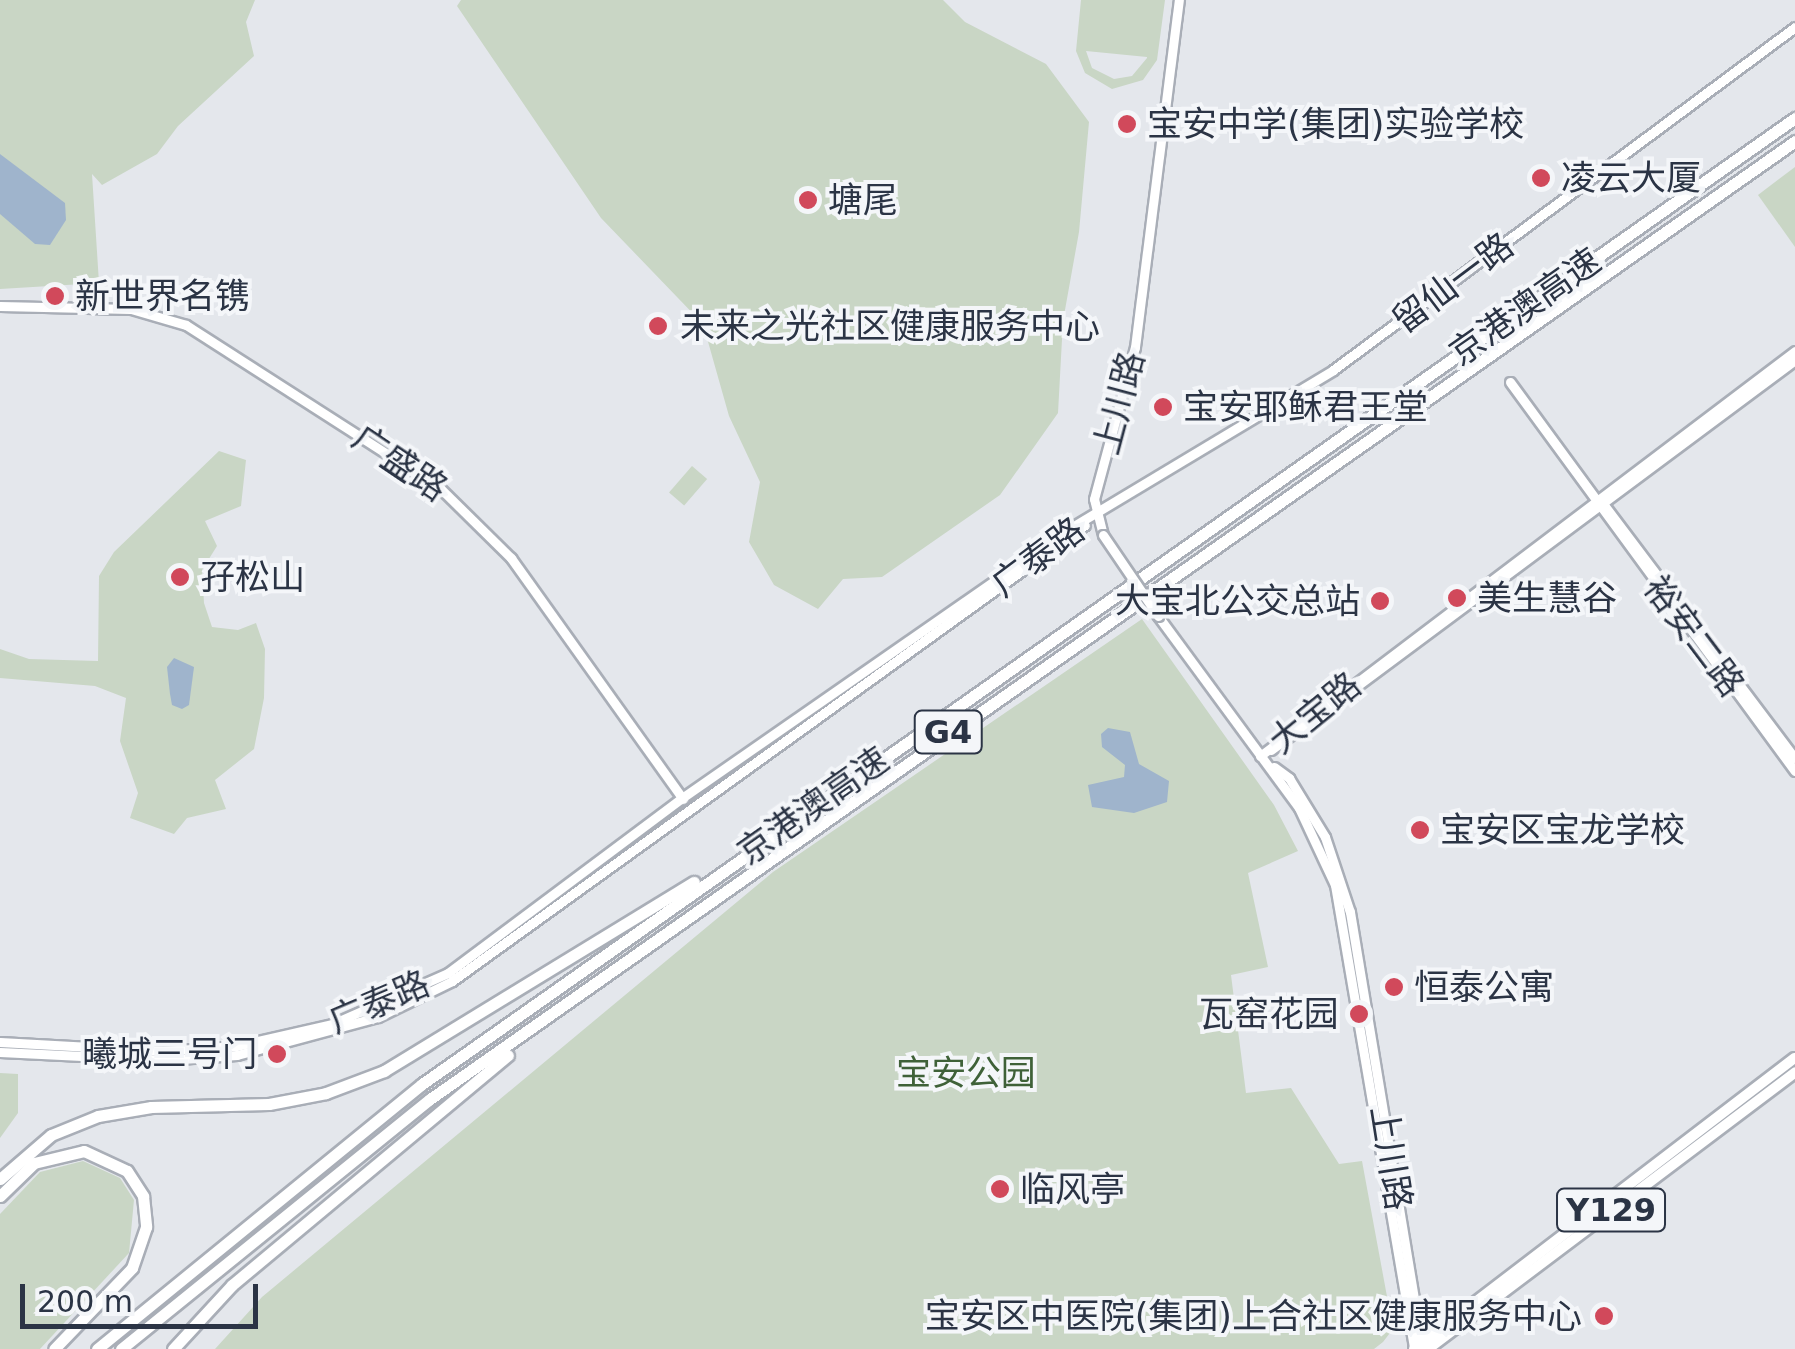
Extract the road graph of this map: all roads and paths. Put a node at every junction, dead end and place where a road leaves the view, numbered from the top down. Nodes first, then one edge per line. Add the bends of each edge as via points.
1 (1179, 0) edge
2 (1795, 27) edge
3 (1795, 118) edge
4 (1795, 141) edge
5 (0, 306) edge
6 (1795, 350) edge
7 (1795, 360) edge
8 (1510, 382) dead end
9 (1599, 503) junction
10 (1094, 516) junction
11 (1260, 756) junction
12 (1795, 758) edge
13 (1795, 770) edge
14 (685, 802) junction
15 (733, 862) junction
16 (560, 1013) junction
17 (0, 1042) edge
18 (0, 1052) edge
19 (1795, 1058) edge
20 (1795, 1072) edge
21 (0, 1178) edge
22 (0, 1196) edge
23 (1420, 1348) edge
24 (54, 1349) edge
25 (97, 1349) edge
26 (120, 1349) edge
27 (174, 1349) edge

1 - 10 main road, 上川路 via 1143,304
2 - 10 main road, 留仙一路 via 1347,360
3 - 15 highway, 京港澳高速 / G4
4 - 16 highway, 京港澳高速 / G4 via 740,876
5 - 14 main road, 广盛路 via 131,309 186,325 440,488 500,544
6 - 9 main road, 大宝路
7 - 9 main road, 大宝路
8 - 9 main road, 裕安二路
9 - 11 main road, 大宝路
9 - 12 main road, 裕安二路
9 - 13 main road, 裕安二路
10 - 11 main road, 上川路, bridge
10 - 14 main road, 广泰路
11 - 23 main road, 上川路 via 1289,778 1306,803 1342,882
14 - 17 main road, 广泰路 via 448,973 332,1024 236,1046 164,1051
14 - 18 main road, 广泰路 via 452,981 378,1017 237,1055 164,1060
15 - 21 highway via 608,929 384,1071 326,1093 269,1104 151,1106 98,1116 51,1135
15 - 25 highway, 京港澳高速 / G4 via 422,1084
16 - 26 highway, 京港澳高速 / G4 via 430,1099
16 - 27 highway via 310,1217 207,1309
19 - 23 main road
20 - 23 main road, Y129
22 - 24 highway via 34,1163 84,1151 126,1171 144,1196 146,1227 132,1268

